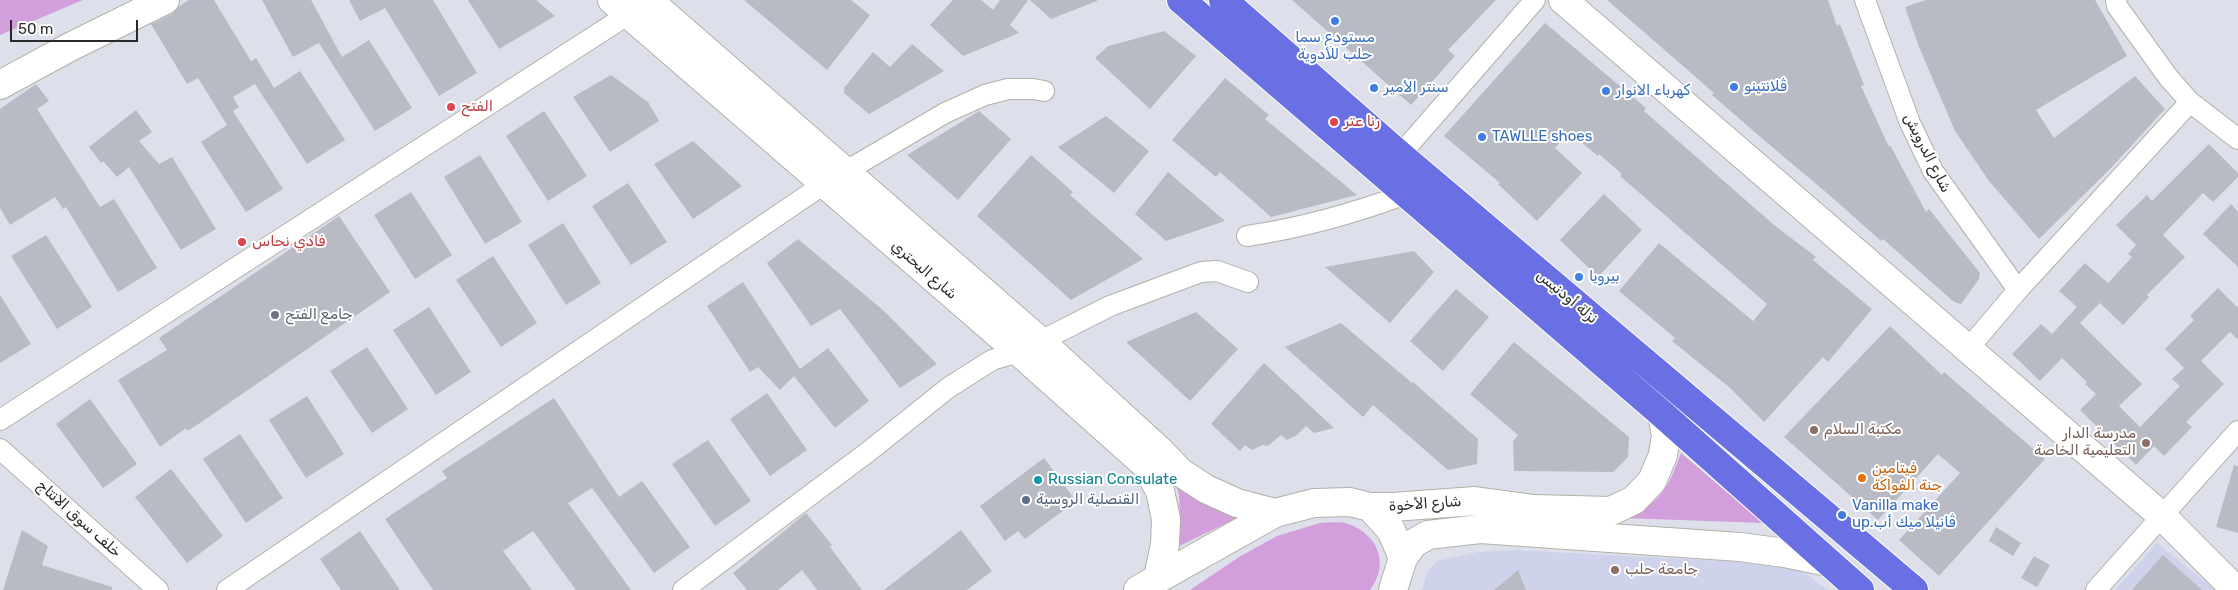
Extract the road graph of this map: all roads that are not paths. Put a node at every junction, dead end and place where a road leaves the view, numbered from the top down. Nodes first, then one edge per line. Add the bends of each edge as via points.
1 (165, 0) edge
2 (1180, 0) edge
3 (1222, 0) edge
4 (1535, 0) edge
5 (1564, 0) edge
6 (1864, 0) edge
7 (2116, 0) edge
8 (638, 3) edge
9 (0, 85) edge
10 (1044, 91) dead end
11 (2190, 102) junction
12 (2238, 139) edge
13 (1400, 156) junction
14 (834, 178) junction
15 (1406, 194) junction
16 (1247, 236) dead end
17 (1248, 282) dead end
18 (2018, 290) junction
19 (1029, 347) junction
20 (1968, 348) junction
21 (1662, 414) junction
22 (0, 420) edge
23 (2238, 431) edge
24 (0, 449) edge
25 (1370, 507) junction
26 (1275, 513) junction
27 (2162, 516) junction
28 (1403, 558) junction
29 (1828, 562) junction
30 (1148, 584) edge
31 (158, 590) edge
32 (227, 590) edge
33 (683, 590) edge
34 (1393, 590) edge
35 (1860, 590) edge
36 (1914, 590) edge
37 (2096, 590) edge
38 (2236, 590) edge

1 - 9 main road via 70,46
2 - 15 main road
3 - 13 main road, نزلة أودنيس
4 - 13 street
5 - 20 main road
6 - 18 street, شارع الدرويش via 1910,123 1933,171
7 - 11 street via 2117,6 2168,77
8 - 14 main road
8 - 22 street
10 - 14 street via 1021,88 985,95 945,113
11 - 12 street
11 - 18 street
13 - 36 main road, نزلة أودنيس
14 - 19 main road
14 - 32 street
15 - 16 street via 1369,208 1279,232
15 - 21 main road
17 - 19 street via 1217,271 1201,272 1110,306
18 - 20 street
19 - 26 main road via 1180,472 1237,503
19 - 30 main road via 1146,465 1160,491 1166,519 1165,544
19 - 33 street via 992,360 948,388
20 - 27 main road
21 - 25 main road, شارع الأخوة via 1666,436 1663,455 1652,481 1634,500 1612,512 1534,509 1475,501
21 - 29 main road
23 - 27 street
24 - 31 street, خلف سوق الانتاج
25 - 26 main road, شارع الأخوة via 1334,502
25 - 28 main road via 1391,530
26 - 30 main road, شارع الأخوة
27 - 37 street
27 - 38 main road
28 - 29 main road, شارع الأخوة via 1414,543 1428,535 1480,529 1740,546
28 - 34 main road, شارع الأخوة
29 - 35 main road

